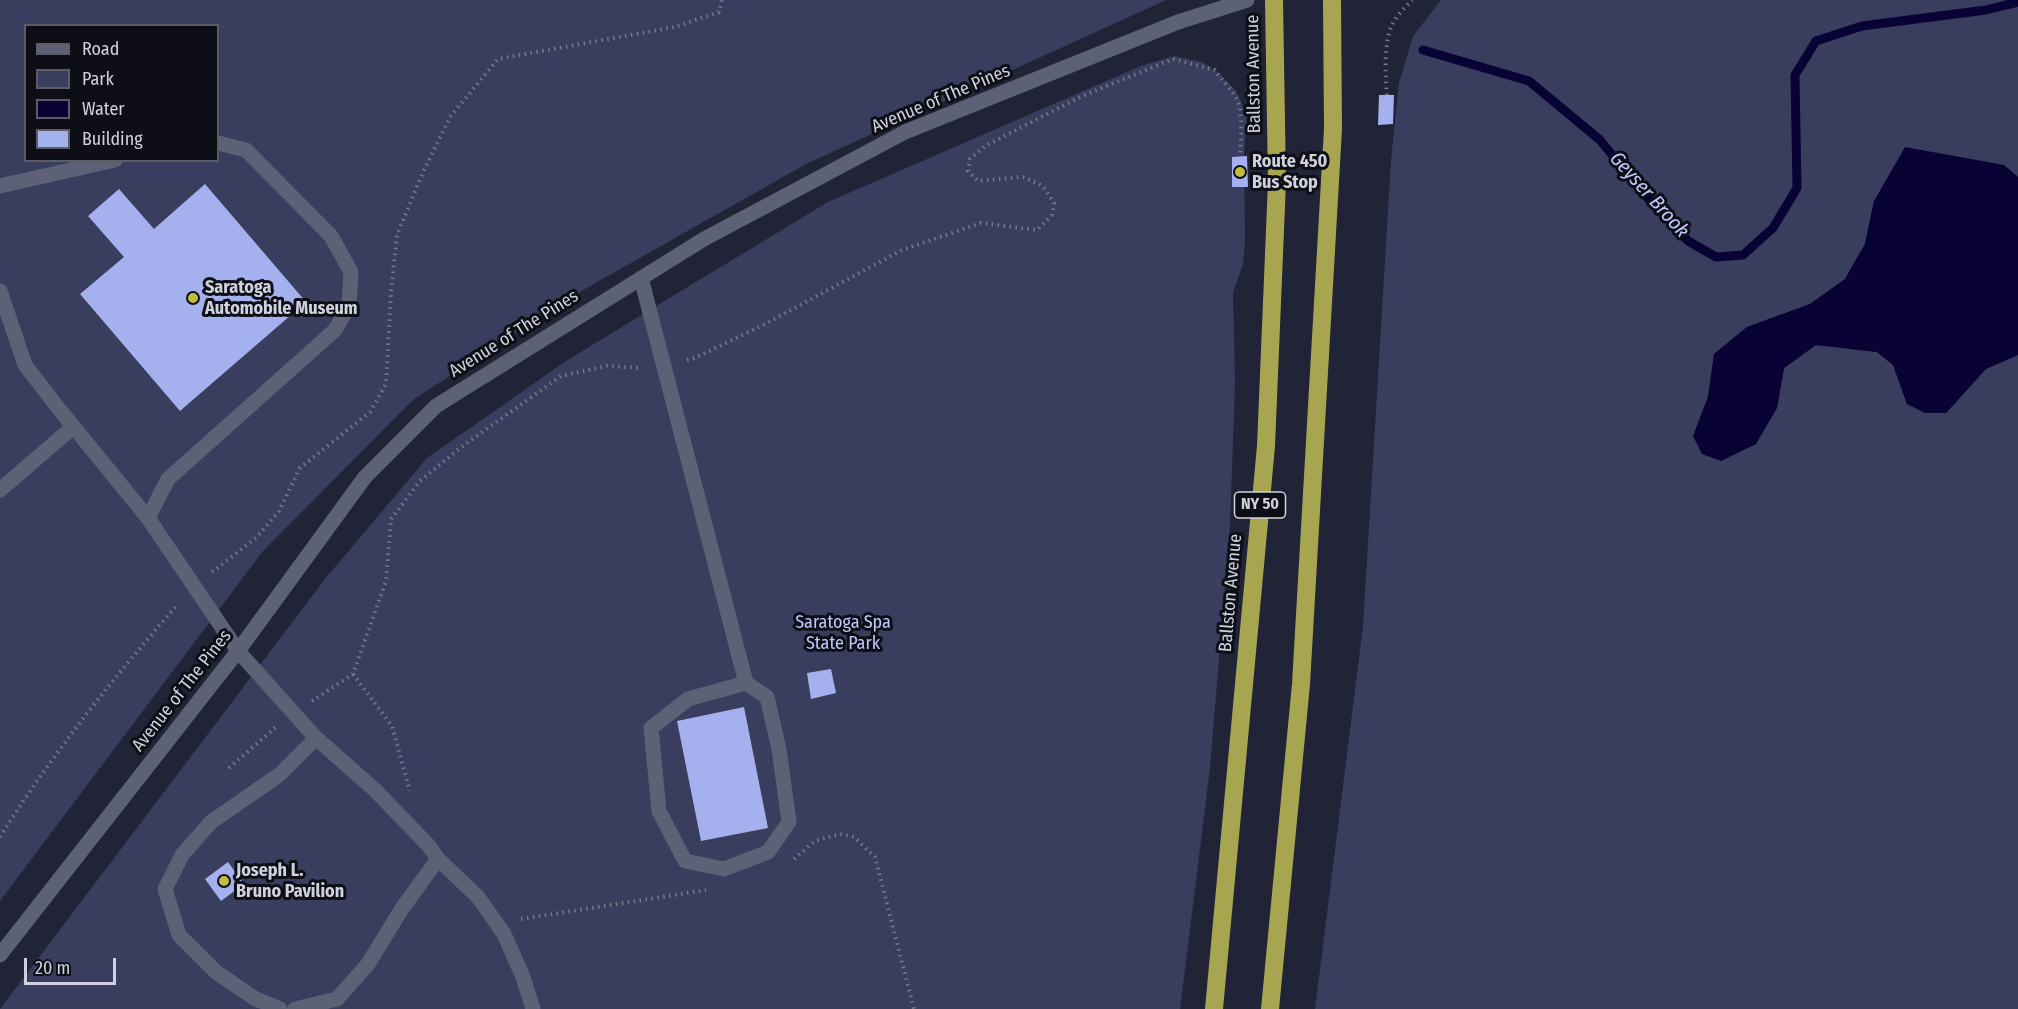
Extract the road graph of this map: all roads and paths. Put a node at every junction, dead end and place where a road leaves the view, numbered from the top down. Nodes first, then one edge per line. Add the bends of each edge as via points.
1 (722, 0) edge
2 (1247, 0) edge
3 (1274, 0) edge
4 (1332, 0) edge
5 (1412, 0) edge
6 (1387, 95) dead end
7 (219, 143) edge
8 (1240, 156) dead end
9 (106, 162) edge
10 (0, 186) edge
11 (641, 278) junction
12 (0, 291) edge
13 (677, 361) dead end
14 (647, 367) dead end
15 (73, 427) junction
16 (0, 490) edge
17 (148, 518) junction
18 (194, 585) junction
19 (238, 651) junction
20 (353, 674) junction
21 (746, 683) junction
22 (309, 703) dead end
23 (276, 727) dead end
24 (316, 738) junction
25 (229, 768) dead end
26 (416, 797) dead end
27 (0, 837) edge
28 (438, 859) junction
29 (790, 862) dead end
30 (713, 889) dead end
31 (514, 920) dead end
32 (0, 955) edge
33 (280, 1009) edge
34 (295, 1009) edge
35 (533, 1009) edge
36 (914, 1009) edge
37 (1214, 1009) edge
38 (1269, 1009) edge

1 - 18 path via 719,12 675,27 498,59 450,117 397,235 386,384 370,412 300,468 279,511 257,537
2 - 11 street, Avenue of The Pines via 1178,22 905,132 704,238
3 - 37 highway, Ballston Avenue / NY 50 via 1277,182 1266,446
4 - 38 highway, NY 50 via 1334,129 1302,672
5 - 6 path via 1391,27 1385,69
7 - 17 street via 246,150 331,236 351,272 349,306 335,330 168,478
8 - 13 path via 1242,126 1236,97 1215,70 1173,59 1080,97 985,146 970,159 968,171 978,181 1023,177 1042,186 1054,202 1052,214 1037,230 981,223 902,250 767,323 695,358
9 - 10 street
11 - 19 street, Avenue of The Pines via 436,406 365,477
11 - 21 street
12 - 15 street via 25,365
14 - 20 path via 607,366 561,376 420,482 392,519 386,581
15 - 16 street
15 - 17 street
17 - 18 street
18 - 19 street
18 - 27 path via 124,666
19 - 24 street
19 - 32 street, Avenue of The Pines
20 - 22 path
20 - 26 path via 392,726 409,789
21 - 21 street via 687,699 651,728 658,810 685,861 724,869 768,852 789,822 767,697
23 - 25 path
24 - 28 street via 374,789
24 - 33 street via 279,775 211,822 182,855 165,889 179,935 216,972
28 - 34 street via 368,964 337,999
28 - 35 street via 478,897 504,934
29 - 36 path via 815,841 840,834 854,837 875,857
30 - 31 path

